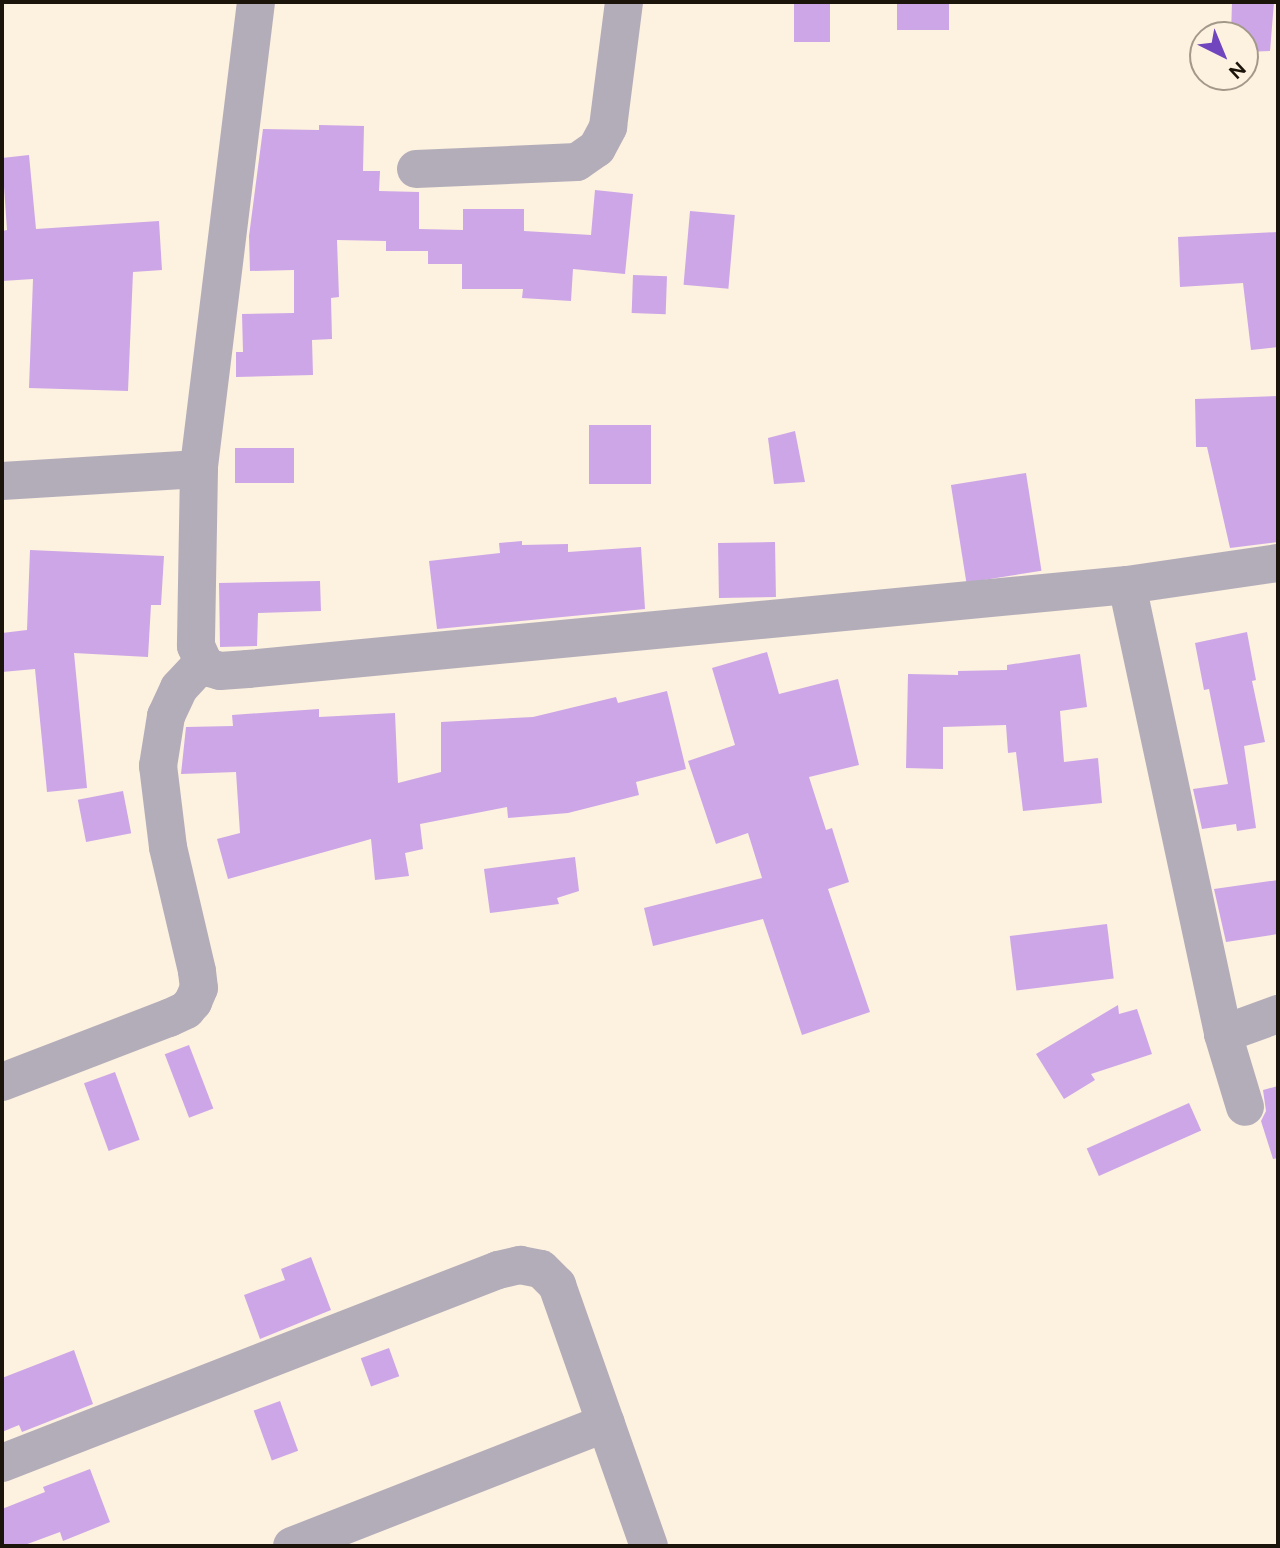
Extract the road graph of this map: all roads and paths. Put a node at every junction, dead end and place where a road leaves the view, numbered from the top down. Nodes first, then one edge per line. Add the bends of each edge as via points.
1 (256, 2) edge
2 (624, 2) edge
3 (416, 169) dead end
4 (199, 469) junction
5 (2, 481) edge
6 (1278, 563) edge
7 (1127, 585) junction
8 (203, 662) junction
9 (1278, 1014) edge
10 (1223, 1034) junction
11 (2, 1082) edge
12 (1245, 1107) dead end
13 (606, 1423) junction
14 (2, 1464) edge
15 (292, 1546) edge
16 (649, 1546) edge

1 - 4 street
2 - 3 street via 608,127 597,148 577,162
4 - 5 street
4 - 8 street via 196,646
6 - 7 street
7 - 8 street via 229,671
7 - 10 street
8 - 11 street via 179,688 166,716 158,766 168,847 197,971 199,988 194,1002 169,1018
9 - 10 street
10 - 12 street
13 - 14 street via 557,1285 541,1269 520,1265
13 - 15 street
13 - 16 street

